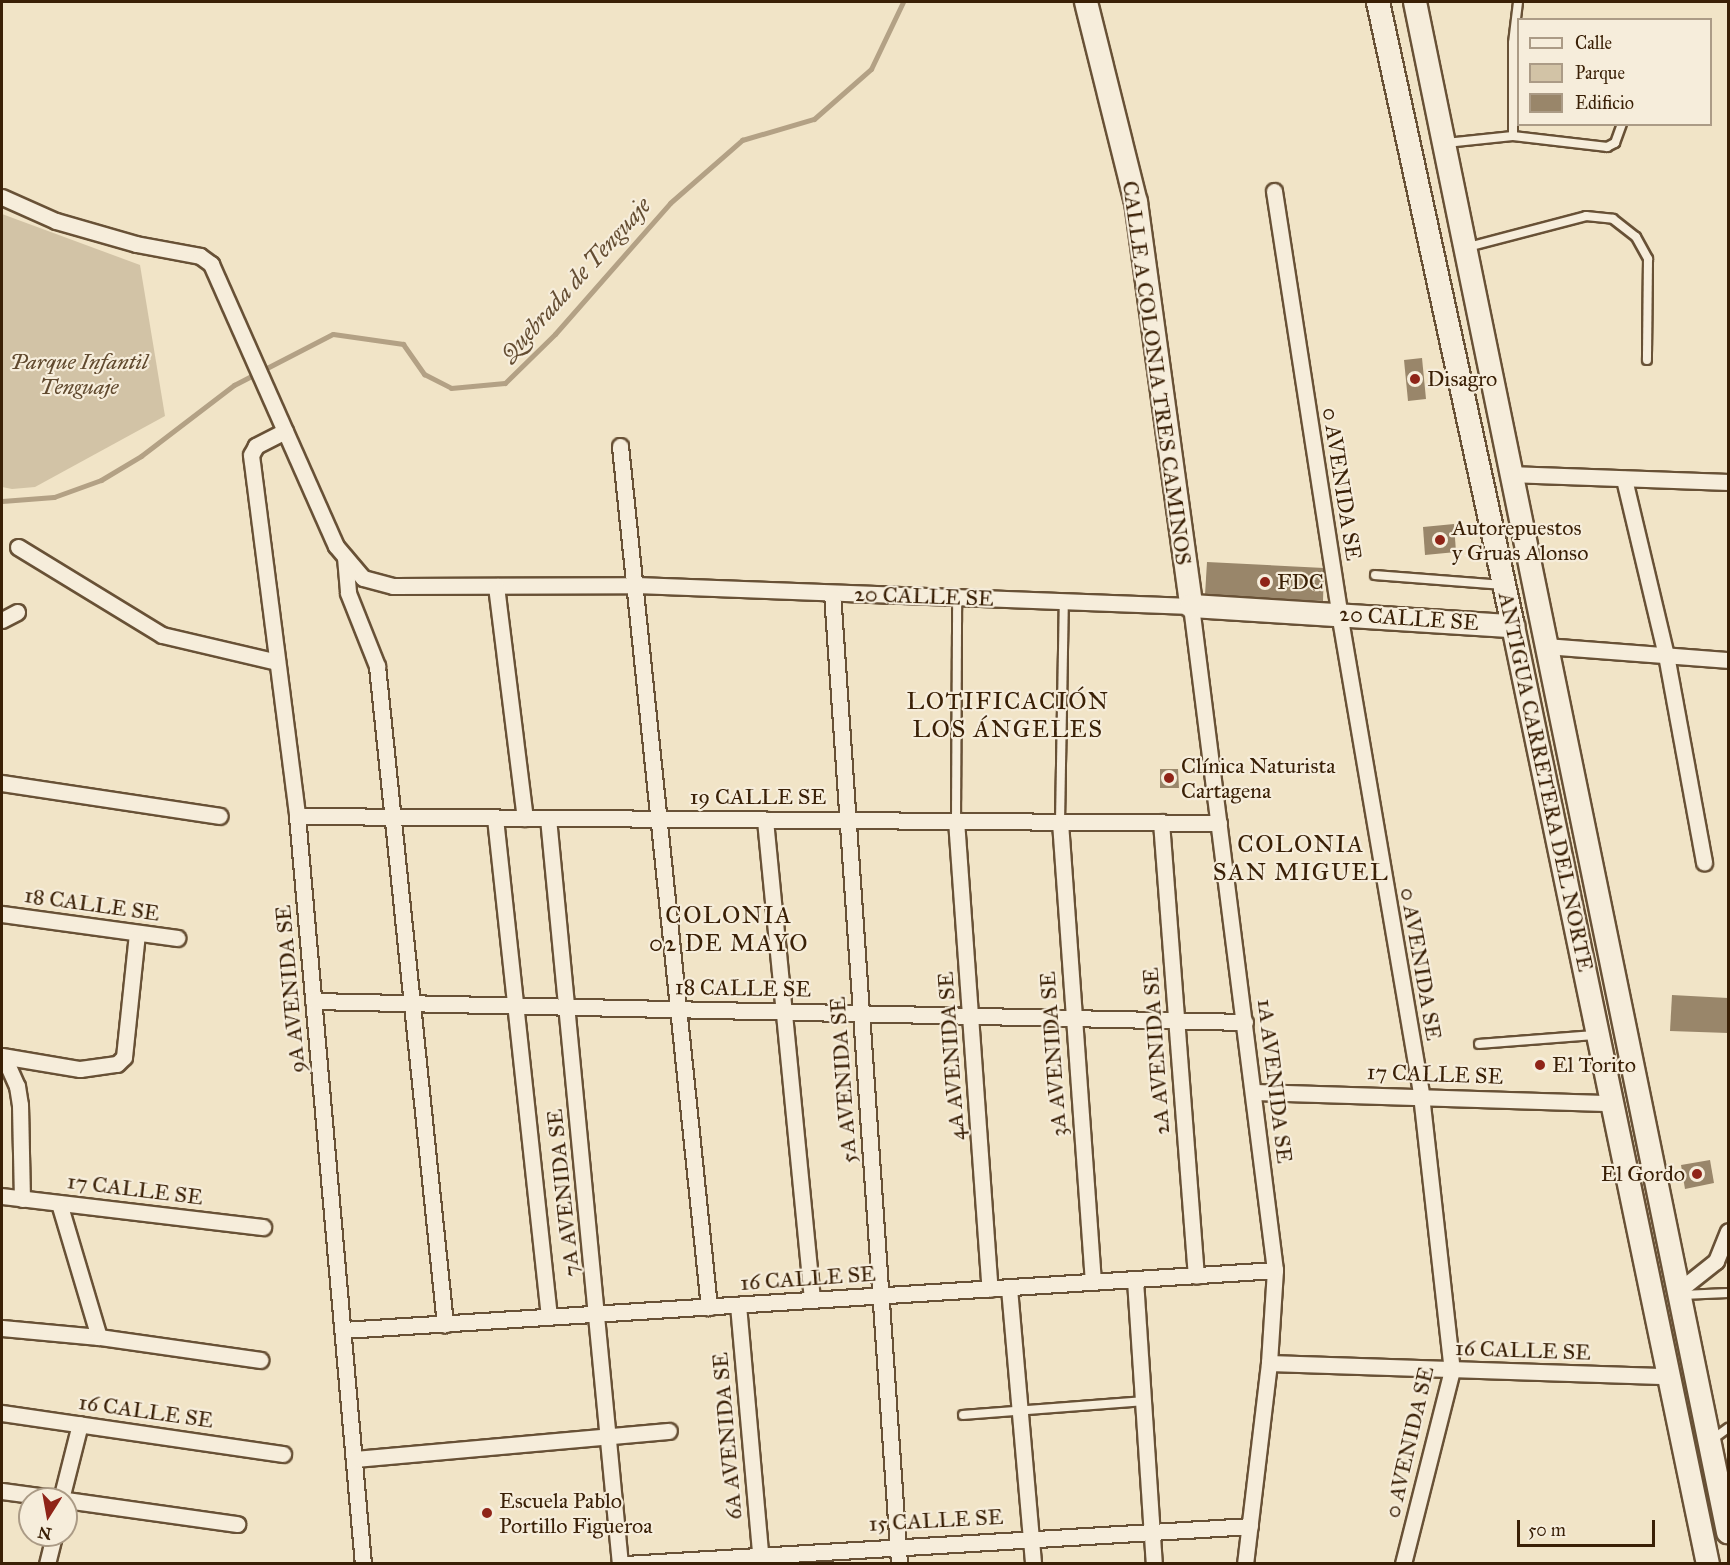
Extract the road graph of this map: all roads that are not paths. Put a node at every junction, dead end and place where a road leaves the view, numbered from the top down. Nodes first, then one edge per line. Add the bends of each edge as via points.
1 (1086, 2) edge
2 (1377, 2) edge
3 (1415, 2) edge
4 (1518, 2) edge
5 (1517, 18) edge
6 (1517, 22) edge
7 (1516, 43) edge
8 (1621, 126) edge
9 (1514, 136) junction
10 (1443, 144) junction
11 (1274, 191) dead end
12 (2, 197) edge
13 (1464, 248) junction
14 (1647, 360) dead end
15 (285, 431) junction
16 (620, 447) dead end
17 (1509, 474) junction
18 (1624, 478) junction
19 (1728, 482) edge
20 (18, 547) dead end
21 (345, 557) junction
22 (1375, 575) dead end
23 (636, 585) junction
24 (1504, 585) junction
25 (496, 586) junction
26 (832, 593) junction
27 (957, 597) junction
28 (1064, 601) junction
29 (1191, 606) junction
30 (17, 612) dead end
31 (1339, 613) junction
32 (2, 620) edge
33 (1513, 626) junction
34 (1546, 646) junction
35 (1666, 655) junction
36 (1728, 660) edge
37 (277, 662) junction
38 (2, 783) edge
39 (220, 816) dead end
40 (297, 816) junction
41 (390, 817) junction
42 (495, 818) junction
43 (525, 818) junction
44 (548, 818) junction
45 (658, 819) junction
46 (765, 820) junction
47 (848, 820) junction
48 (956, 820) junction
49 (1060, 822) junction
50 (1161, 822) junction
51 (1219, 823) junction
52 (1704, 863) dead end
53 (2, 914) edge
54 (137, 934) junction
55 (177, 938) dead end
56 (313, 1001) junction
57 (412, 1004) junction
58 (517, 1006) junction
59 (567, 1007) junction
60 (678, 1010) junction
61 (783, 1012) junction
62 (861, 1013) junction
63 (972, 1016) junction
64 (1073, 1018) junction
65 (1175, 1020) junction
66 (1245, 1022) junction
67 (1599, 1034) junction
68 (1479, 1044) dead end
69 (3, 1056) edge
70 (1254, 1092) junction
71 (1420, 1095) junction
72 (1613, 1103) junction
73 (2, 1196) edge
74 (22, 1199) junction
75 (58, 1203) junction
76 (263, 1227) dead end
77 (1728, 1231) edge
78 (1275, 1270) junction
79 (1196, 1276) junction
80 (1135, 1280) junction
81 (1093, 1282) junction
82 (1009, 1288) junction
83 (990, 1289) junction
84 (1728, 1293) edge
85 (1677, 1294) junction
86 (881, 1296) junction
87 (812, 1300) junction
88 (738, 1305) junction
89 (709, 1307) junction
90 (597, 1314) junction
91 (549, 1317) junction
92 (445, 1324) junction
93 (2, 1328) edge
94 (343, 1330) junction
95 (99, 1337) junction
96 (260, 1360) dead end
97 (1269, 1363) junction
98 (1452, 1370) junction
99 (1668, 1376) junction
100 (1144, 1401) junction
101 (1019, 1411) junction
102 (2, 1413) edge
103 (963, 1415) dead end
104 (80, 1424) junction
105 (1728, 1428) edge
106 (669, 1431) dead end
107 (609, 1439) junction
108 (1709, 1442) junction
109 (283, 1454) dead end
110 (354, 1459) junction
111 (66, 1487) edge
112 (2, 1491) edge
113 (18, 1493) edge
114 (78, 1501) edge
115 (237, 1524) dead end
116 (1250, 1526) junction
117 (1728, 1528) edge
118 (1153, 1531) junction
119 (1030, 1538) junction
120 (898, 1545) junction
121 (51, 1547) edge
122 (761, 1559) edge
123 (47, 1563) edge
124 (363, 1563) edge
125 (620, 1563) edge
126 (626, 1563) edge
127 (899, 1563) edge
128 (1033, 1563) edge
129 (1154, 1563) edge
130 (1245, 1563) edge
131 (1403, 1563) edge
132 (1708, 1563) edge

1 - 29 main road, CALLE A COLONIA TRES CAMINOS via 1136,201
2 - 24 main road, ANTIGUA CARRETERA DEL NORTE
3 - 10 main road, ANTIGUA CARRETERA DEL NORTE
4 - 5 lane
6 - 7 lane
7 - 9 lane
8 - 9 lane via 1615,143 1607,147
9 - 10 lane
10 - 13 main road, ANTIGUA CARRETERA DEL NORTE
11 - 31 street, 0 AVENIDA SE
12 - 15 street via 56,221 136,244 200,256 211,264
13 - 14 lane via 1586,216 1613,219 1636,237 1648,259
13 - 17 main road, ANTIGUA CARRETERA DEL NORTE
15 - 21 street via 336,546
15 - 37 street, 9A AVENIDA SE via 256,446 251,455
16 - 23 street
17 - 18 street
17 - 34 main road, ANTIGUA CARRETERA DEL NORTE
18 - 19 street
18 - 35 street
20 - 37 street via 162,635
21 - 25 street, 20 CALLE SE via 363,578 393,586
21 - 41 street via 348,593 377,666
22 - 24 lane
23 - 25 street, 20 CALLE SE
23 - 26 street, 20 CALLE SE
23 - 45 street
24 - 33 main road, ANTIGUA CARRETERA DEL NORTE
25 - 43 street
26 - 27 street, 20 CALLE SE
26 - 47 street, 5A AVENIDA SE
27 - 28 street, 20 CALLE SE
27 - 48 lane
28 - 29 street, 20 CALLE SE
28 - 49 lane
29 - 31 main road, 20 CALLE SE
29 - 51 street, 1A AVENIDA SE
30 - 32 street
31 - 33 main road, 20 CALLE SE
31 - 71 street, 0 AVENIDA SE
33 - 67 main road, ANTIGUA CARRETERA DEL NORTE
34 - 35 street
34 - 85 main road, ANTIGUA CARRETERA DEL NORTE
35 - 36 street
35 - 52 street
37 - 40 street, 9A AVENIDA SE
38 - 39 street
40 - 41 street, 19 CALLE SE
40 - 56 street, 9A AVENIDA SE
41 - 42 street, 19 CALLE SE
41 - 57 street
42 - 43 street, 19 CALLE SE
42 - 58 street
43 - 44 street, 19 CALLE SE
44 - 45 street, 19 CALLE SE
44 - 59 street, 7A AVENIDA SE
45 - 46 street, 19 CALLE SE
45 - 60 street
46 - 47 street, 19 CALLE SE
46 - 61 street
47 - 48 street, 19 CALLE SE
47 - 62 street, 5A AVENIDA SE
48 - 49 street, 19 CALLE SE
48 - 63 street, 4A AVENIDA SE
49 - 50 street, 19 CALLE SE
49 - 64 street, 3A AVENIDA SE
50 - 51 street, 19 CALLE SE
50 - 65 street, 2A AVENIDA SE
51 - 66 street, 1A AVENIDA SE
53 - 54 street, 18 CALLE SE
54 - 55 street, 18 CALLE SE
54 - 69 street via 124,1057 117,1064 80,1069
56 - 57 street, 18 CALLE SE
56 - 94 street, 9A AVENIDA SE
57 - 58 street, 18 CALLE SE
57 - 92 street
58 - 59 street, 18 CALLE SE
58 - 91 street
59 - 60 street, 18 CALLE SE
59 - 90 street, 7A AVENIDA SE
60 - 61 street, 18 CALLE SE
60 - 89 street
61 - 62 street, 18 CALLE SE
61 - 87 street
62 - 63 street, 18 CALLE SE
62 - 86 street, 5A AVENIDA SE
63 - 64 street, 18 CALLE SE
63 - 83 street, 4A AVENIDA SE
64 - 65 street, 18 CALLE SE
64 - 81 street, 3A AVENIDA SE
65 - 66 street, 18 CALLE SE
65 - 79 street, 2A AVENIDA SE
66 - 70 street, 1A AVENIDA SE
67 - 68 lane
67 - 72 main road, ANTIGUA CARRETERA DEL NORTE
69 - 74 street via 17,1086 20,1105
70 - 71 street, 17 CALLE SE
70 - 78 street, 1A AVENIDA SE
71 - 72 street, 17 CALLE SE
71 - 98 street, 0 AVENIDA SE
72 - 99 main road, ANTIGUA CARRETERA DEL NORTE
73 - 74 street, 17 CALLE SE
74 - 75 street, 17 CALLE SE
75 - 76 street, 17 CALLE SE
75 - 95 street
77 - 85 street via 1716,1261
78 - 79 street, 16 CALLE SE
78 - 97 street, 1A AVENIDA SE
79 - 80 street, 16 CALLE SE
80 - 81 street, 16 CALLE SE
80 - 100 street
81 - 82 street, 16 CALLE SE
82 - 83 street, 16 CALLE SE
82 - 101 street
83 - 86 street, 16 CALLE SE
84 - 85 lane
85 - 108 main road, ANTIGUA CARRETERA DEL NORTE
86 - 87 street, 16 CALLE SE
86 - 120 street, 5A AVENIDA SE
87 - 88 street, 16 CALLE SE
88 - 89 street, 16 CALLE SE
88 - 122 street, 6A AVENIDA SE
89 - 90 street, 16 CALLE SE
90 - 91 street, 16 CALLE SE
90 - 107 street, 7A AVENIDA SE
91 - 92 street, 16 CALLE SE
92 - 94 street, 16 CALLE SE
93 - 95 street
94 - 110 street, 9A AVENIDA SE
95 - 96 street
97 - 98 street, 16 CALLE SE
97 - 116 street, 1A AVENIDA SE
98 - 99 street, 16 CALLE SE
98 - 131 street, 0 AVENIDA SE
99 - 132 main road, ANTIGUA CARRETERA DEL NORTE
100 - 101 lane
100 - 118 street
101 - 103 lane
101 - 119 street
102 - 104 street, 16 CALLE SE
104 - 109 street, 16 CALLE SE
104 - 111 street
105 - 108 lane
106 - 107 street
107 - 110 street
107 - 125 street, 7A AVENIDA SE
108 - 117 main road, ANTIGUA CARRETERA DEL NORTE
110 - 124 street, 9A AVENIDA SE
112 - 113 street
114 - 115 street
116 - 118 street, 15 CALLE SE
116 - 130 street, 1A AVENIDA SE
118 - 119 street, 15 CALLE SE
118 - 129 street
119 - 120 street, 15 CALLE SE
119 - 128 street
120 - 122 street, 15 CALLE SE
120 - 127 street, 5A AVENIDA SE
121 - 123 street
122 - 126 street, 15 CALLE SE

